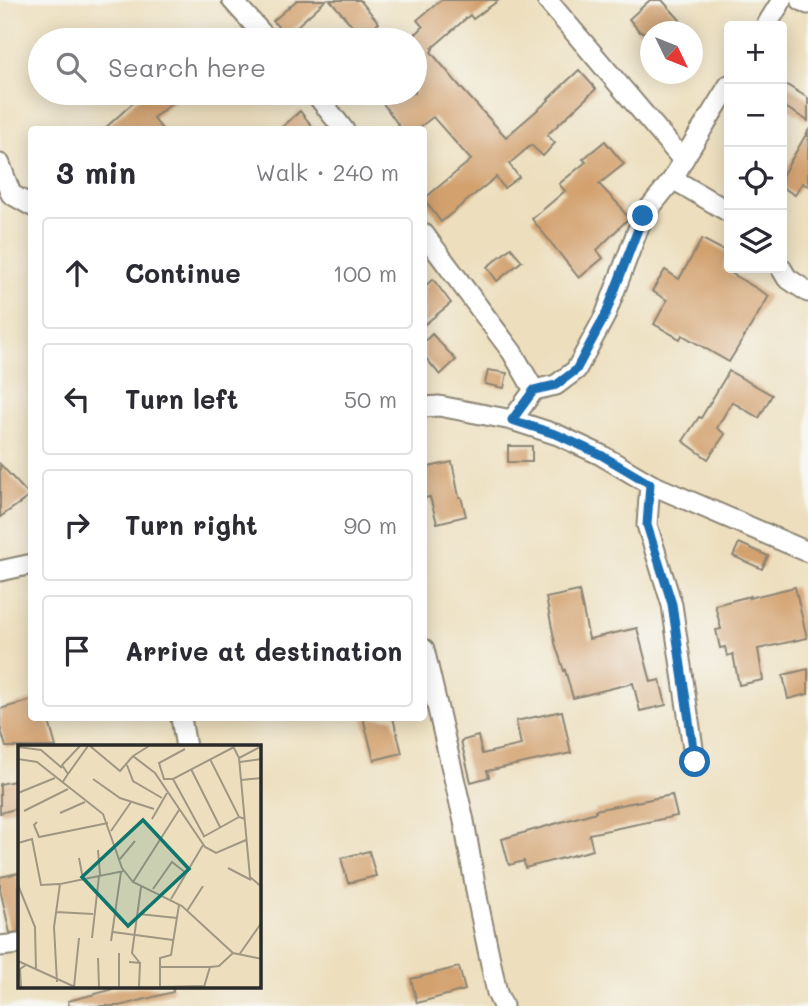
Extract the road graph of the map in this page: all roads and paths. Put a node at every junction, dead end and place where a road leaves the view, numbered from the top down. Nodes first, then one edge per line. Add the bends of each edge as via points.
1 (232, 0) edge
2 (547, 0) edge
3 (782, 0) edge
4 (801, 0) edge
5 (808, 4) edge
6 (769, 21) edge
7 (257, 28) edge
8 (724, 93) edge
9 (324, 105) edge
10 (341, 126) edge
11 (683, 160) junction
12 (0, 164) edge
13 (673, 179) junction
14 (6, 197) edge
15 (28, 205) edge
16 (726, 210) edge
17 (427, 238) edge
18 (784, 273) edge
19 (808, 292) edge
20 (534, 390) junction
21 (427, 407) edge
22 (512, 420) junction
23 (650, 484) junction
24 (808, 552) edge
25 (28, 565) edge
26 (0, 571) edge
27 (427, 662) edge
28 (182, 721) edge
29 (186, 745) edge
30 (695, 762) dead end
31 (18, 944) edge
32 (0, 946) edge
33 (503, 1006) edge

1 - 7 street
2 - 11 street
3 - 6 street
4 - 5 street
8 - 11 street
9 - 10 street
11 - 13 street
12 - 14 street
13 - 16 street
13 - 20 street via 643,216 605,316 576,370 556,385
14 - 15 street
17 - 20 street via 512,352
18 - 19 street
20 - 22 street
21 - 22 street
22 - 23 street via 558,435
23 - 24 street
23 - 30 street via 647,525 672,604
25 - 26 street
27 - 33 street
28 - 29 street
31 - 32 street

